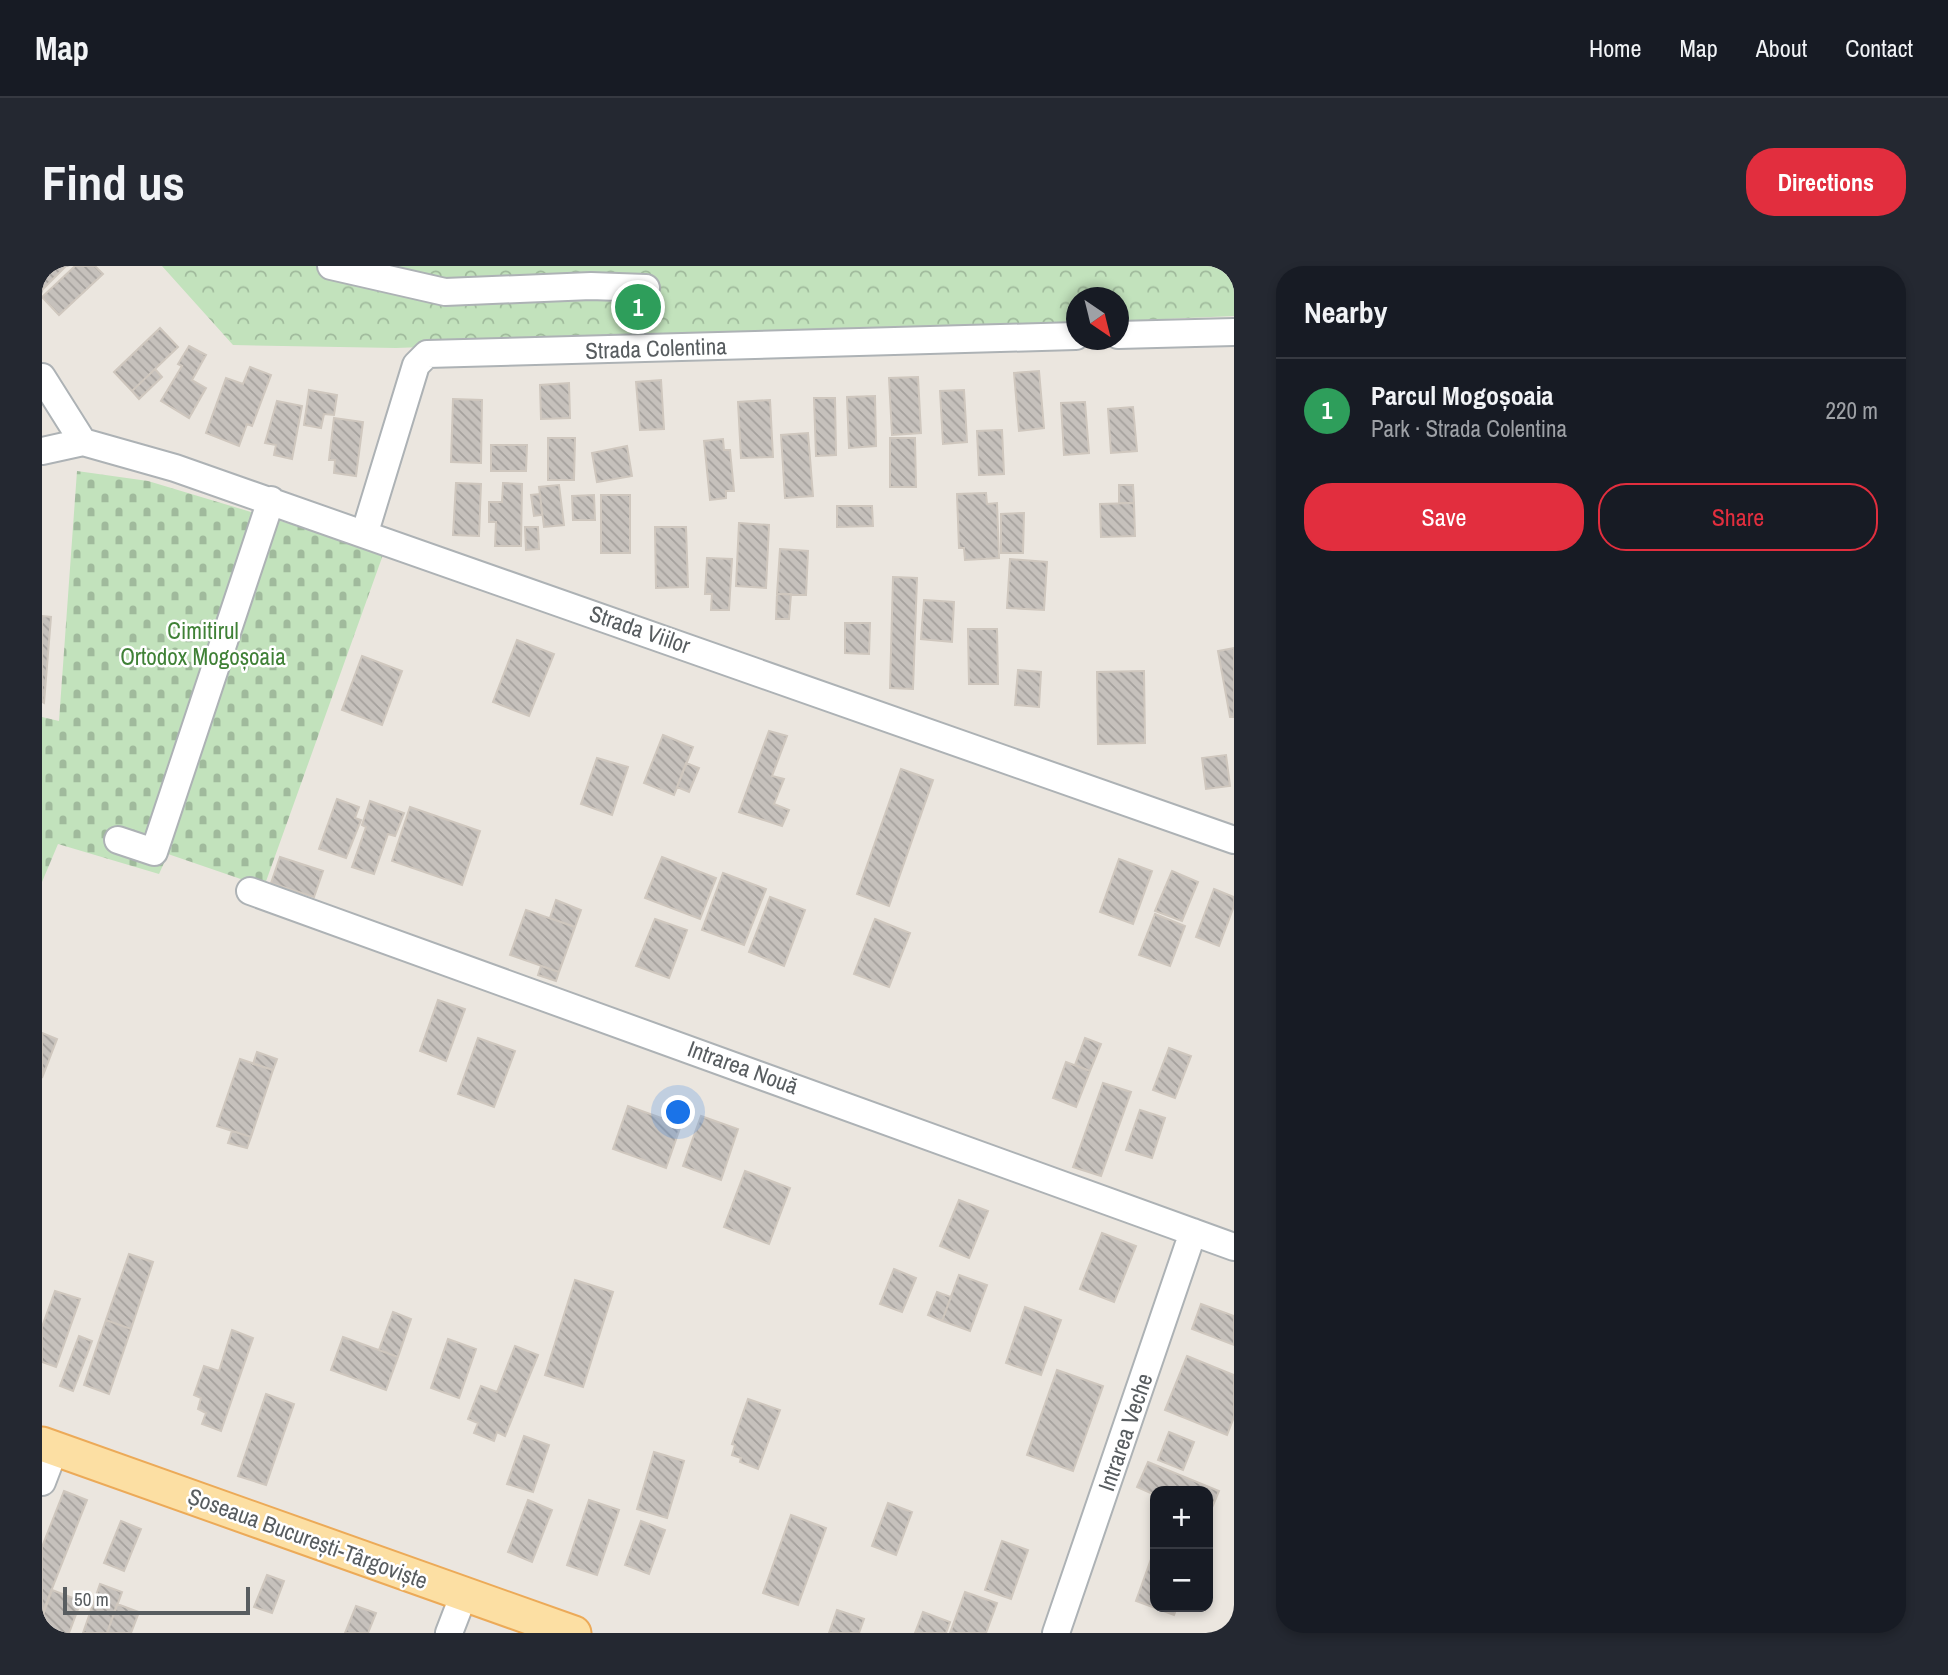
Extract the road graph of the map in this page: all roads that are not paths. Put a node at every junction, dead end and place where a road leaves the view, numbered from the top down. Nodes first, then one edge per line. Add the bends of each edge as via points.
1 (331, 266) edge
2 (646, 288) dead end
3 (1234, 332) edge
4 (1129, 335) edge
5 (1066, 336) edge
6 (42, 377) edge
7 (83, 442) junction
8 (42, 451) edge
9 (271, 500) junction
10 (365, 532) junction
11 (118, 840) dead end
12 (1234, 840) edge
13 (250, 891) dead end
14 (1193, 1232) junction
15 (1234, 1247) edge
16 (48, 1446) edge
17 (42, 1482) edge
18 (464, 1594) junction
19 (449, 1633) edge
20 (574, 1633) edge
21 (1056, 1633) edge

1 - 2 street via 445,292
3 - 4 street
5 - 10 street, Strada Colentina via 427,354 416,365
6 - 7 street
7 - 8 street, Strada Viilor
7 - 9 street, Strada Viilor
9 - 10 street, Strada Viilor
9 - 11 street via 154,852
10 - 12 street, Strada Viilor
13 - 14 street, Intrarea Nouă
14 - 15 street, Intrarea Nouă
14 - 21 street, Intrarea Veche
16 - 17 street
16 - 18 main road, Șoseaua București-Târgoviște
18 - 19 street
18 - 20 main road, Șoseaua București-Târgoviște

